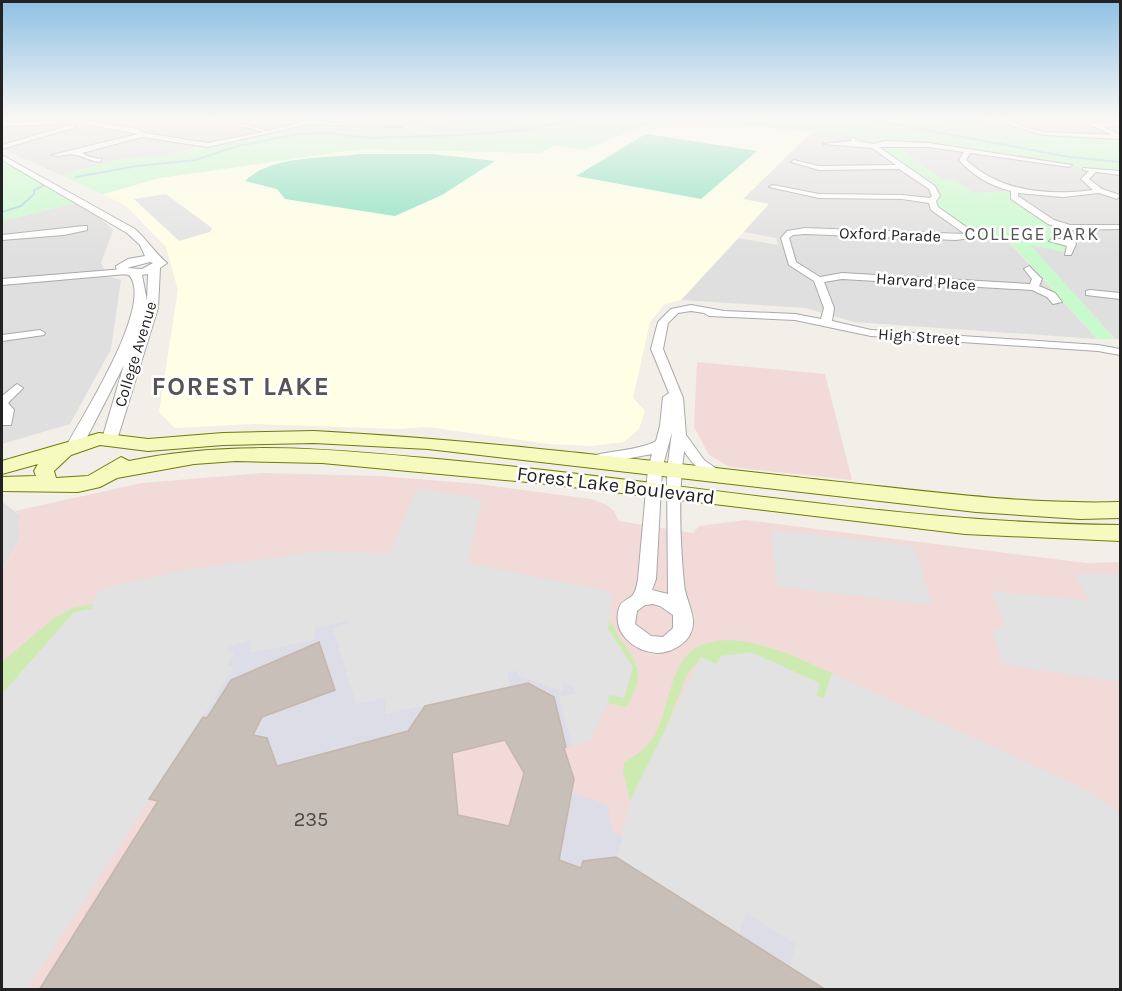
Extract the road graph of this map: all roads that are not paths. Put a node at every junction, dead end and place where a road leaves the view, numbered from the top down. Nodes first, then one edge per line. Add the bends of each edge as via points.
1 (15, 164) edge
2 (805, 164) edge
3 (966, 164) edge
4 (1063, 164) edge
5 (900, 167) joint
6 (1093, 171) junction
7 (1120, 173) edge
8 (773, 187) dead end
9 (1015, 191) junction
10 (1099, 191) junction
11 (1116, 197) dead end
12 (932, 201) junction
13 (793, 220) dead end
14 (1120, 227) edge
15 (84, 228) dead end
16 (1069, 228) junction
17 (131, 231) junction
18 (796, 231) junction
19 (2, 238) edge
20 (1053, 241) dead end
21 (153, 263) junction
22 (128, 267) junction
23 (1029, 269) dead end
24 (818, 280) junction
25 (2, 282) edge
26 (1034, 287) junction
27 (1090, 293) dead end
28 (1120, 296) edge
29 (1057, 302) dead end
30 (826, 323) junction
31 (40, 333) dead end
32 (2, 338) edge
33 (1120, 352) edge
34 (671, 384) junction
35 (17, 388) dead end
36 (2, 403) edge
37 (6, 422) dead end
38 (679, 435) junction
39 (116, 441) junction
40 (661, 444) junction
41 (70, 448) junction
42 (586, 460) junction
43 (2, 467) edge
44 (112, 472) junction
45 (720, 476) junction
46 (664, 480) junction
47 (48, 483) junction
48 (2, 484) edge
49 (1120, 510) edge
50 (1120, 533) edge
51 (641, 598) junction
52 (679, 610) junction

1 - 17 street
2 - 5 street via 828,169
3 - 9 street via 1000,187
4 - 6 street
5 - 12 street, Oxford Parade via 932,188 936,196
6 - 7 street
6 - 10 street via 1085,178
8 - 12 street via 819,196
9 - 10 street
9 - 16 street via 1014,197 1051,222
10 - 11 street
12 - 18 street, Oxford Parade via 934,208 966,230 968,236
13 - 18 street via 790,226
14 - 16 street
15 - 19 street
16 - 20 street via 1066,232 1070,248
17 - 21 street via 146,244
17 - 22 street, College Avenue via 135,250
18 - 24 street via 785,238 792,263
21 - 22 street, College Avenue
21 - 39 street, College Avenue via 153,295 143,340 129,372
22 - 25 street
22 - 41 street, College Avenue via 138,278 141,302 123,355
23 - 26 street via 1037,279
24 - 26 street, Harvard Place via 842,276
24 - 30 street via 829,308
26 - 29 street, Harvard Place
27 - 28 street
30 - 33 street, High Street via 871,333
30 - 34 street, High Street via 691,308 667,316 660,327 657,349
31 - 32 street
34 - 38 street, High Street via 677,398
34 - 40 street, High Street
35 - 36 street
36 - 37 street via 8,410
38 - 45 street via 699,463
38 - 46 street, High Street
39 - 41 main road, Forest Lake Boulevard
39 - 42 main road, Forest Lake Boulevard via 148,445 223,438 314,437 428,443
39 - 44 main road via 127,452
40 - 42 street via 639,453
40 - 46 street, High Street
41 - 43 main road
41 - 47 main road via 55,457 44,471
42 - 46 main road, Forest Lake Boulevard
44 - 46 main road, Forest Lake Boulevard via 151,463 205,458 302,456
44 - 47 main road, Forest Lake Boulevard via 79,486
45 - 46 main road, Forest Lake Boulevard
45 - 49 main road, Forest Lake Boulevard via 976,504
46 - 50 main road, Forest Lake Boulevard via 987,529
46 - 51 street
46 - 52 street
47 - 48 main road
51 - 52 street via 661,598
51 - 52 street via 628,608 626,625 648,644 666,645 681,633 684,624

